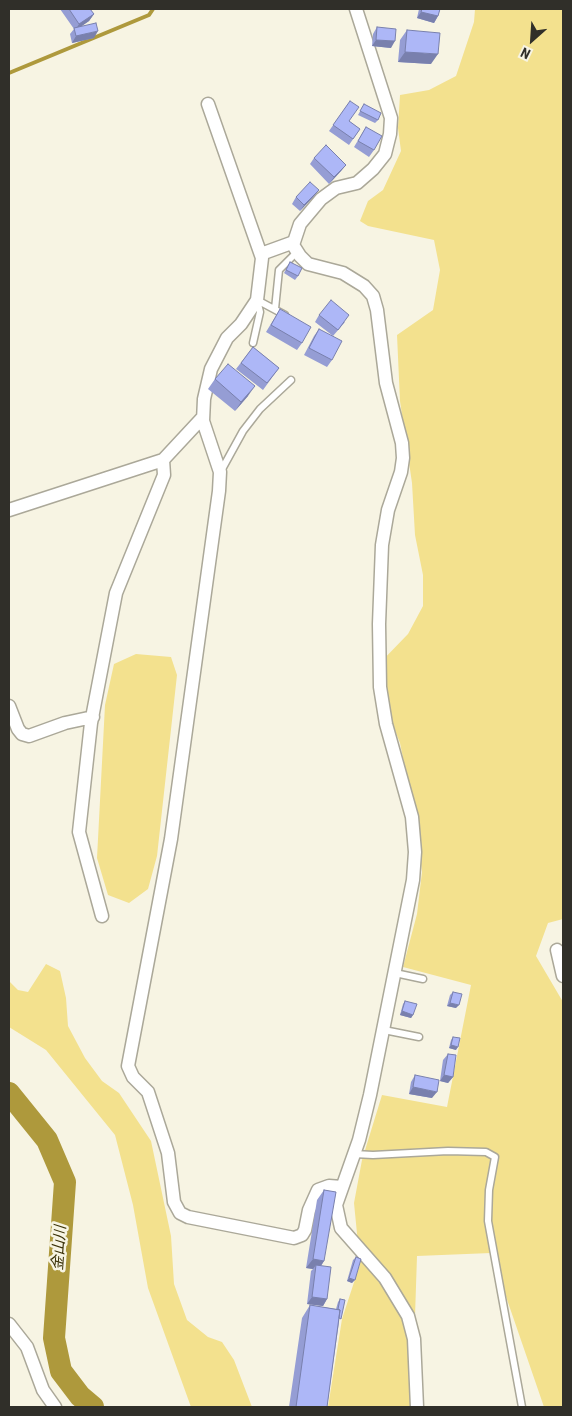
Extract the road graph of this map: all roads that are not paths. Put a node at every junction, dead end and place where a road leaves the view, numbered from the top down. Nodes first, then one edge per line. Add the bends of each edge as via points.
1 (356, 9) edge
2 (208, 104) dead end
3 (295, 247) junction
4 (261, 254) junction
5 (257, 300) junction
6 (275, 309) junction
7 (292, 319) edge
8 (253, 343) dead end
9 (291, 380) dead end
10 (203, 417) junction
11 (163, 460) junction
12 (220, 472) junction
13 (9, 510) edge
14 (9, 706) edge
15 (92, 718) junction
16 (102, 916) dead end
17 (557, 950) dead end
18 (396, 973) junction
19 (563, 976) edge
20 (423, 979) dead end
21 (384, 1030) junction
22 (419, 1037) dead end
23 (354, 1154) junction
24 (342, 1187) junction
25 (9, 1324) edge
26 (55, 1407) edge
27 (417, 1407) edge
28 (522, 1407) edge

1 - 3 street via 391,118 385,154 357,183 336,188 321,199 300,224
2 - 4 street
3 - 4 street
3 - 6 lane via 279,270
3 - 18 street via 308,264 343,273 373,296 386,383 402,443 401,472 388,510 382,545 379,624 381,705 412,817 415,845 413,880
4 - 5 street
5 - 6 lane
5 - 8 lane via 260,312
5 - 10 street via 227,338 211,369
6 - 7 lane
9 - 12 lane via 243,430
10 - 11 street
10 - 12 street
11 - 13 street
11 - 15 street via 164,475 116,593
12 - 24 street via 171,839 128,1066 148,1092 168,1153 174,1202 180,1213 294,1238 305,1230 318,1190 329,1186
14 - 15 street via 18,729 29,736 65,723
15 - 16 street via 79,832
17 - 19 street
18 - 20 lane
18 - 21 street
21 - 22 lane
21 - 23 street
23 - 24 street
23 - 28 lane via 448,1150 486,1152 495,1157 488,1221
24 - 27 street via 336,1205 341,1228 385,1278 408,1316 414,1338
25 - 26 street via 27,1347 43,1390

